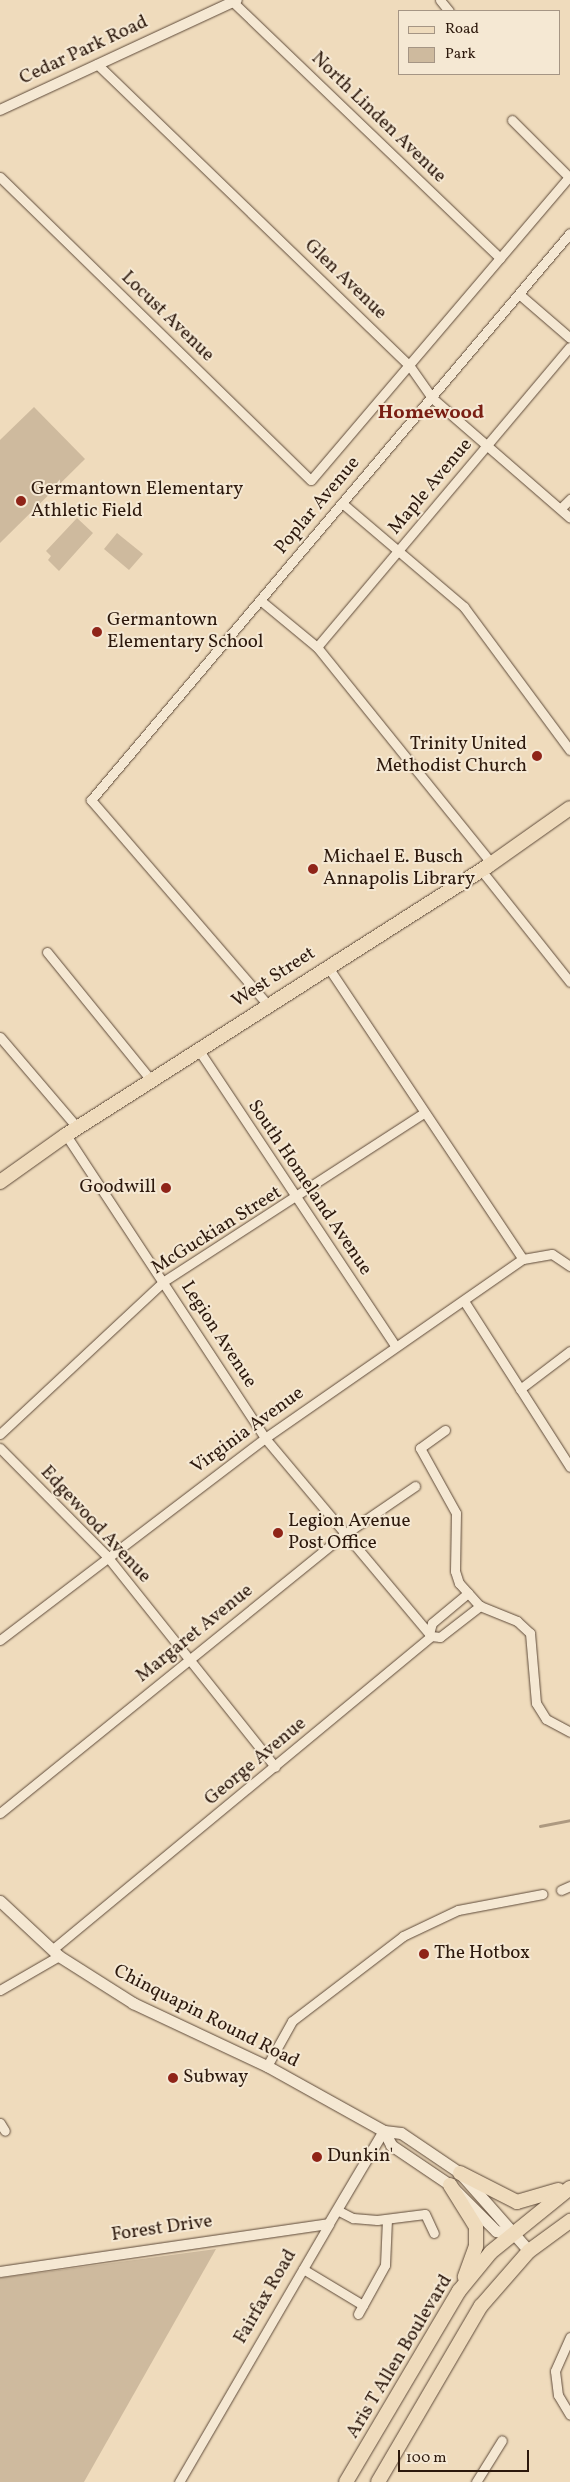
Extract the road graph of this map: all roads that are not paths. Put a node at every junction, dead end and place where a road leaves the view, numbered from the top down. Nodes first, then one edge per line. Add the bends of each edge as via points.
1 (235, 1) edge
2 (97, 64) junction
3 (0, 110) edge
4 (512, 120) dead end
5 (569, 176) edge
6 (0, 177) edge
7 (570, 233) edge
8 (500, 258) junction
9 (519, 294) junction
10 (570, 338) edge
11 (570, 347) edge
12 (409, 365) junction
13 (432, 397) junction
14 (487, 446) junction
15 (311, 480) joint
16 (570, 498) edge
17 (342, 503) junction
18 (561, 508) junction
19 (570, 518) edge
20 (399, 550) junction
21 (260, 600) junction
22 (317, 647) junction
23 (570, 750) edge
24 (570, 808) edge
25 (486, 867) junction
26 (47, 952) dead end
27 (328, 966) junction
28 (570, 982) edge
29 (268, 1005) junction
30 (0, 1037) edge
31 (198, 1049) junction
32 (151, 1080) junction
33 (422, 1114) junction
34 (72, 1131) junction
35 (0, 1182) edge
36 (295, 1200) junction
37 (523, 1259) junction
38 (570, 1266) edge
39 (164, 1281) junction
40 (464, 1301) junction
41 (394, 1344) junction
42 (570, 1351) edge
43 (520, 1389) junction
44 (445, 1430) dead end
45 (0, 1434) edge
46 (265, 1438) junction
47 (0, 1448) edge
48 (570, 1467) edge
49 (415, 1486) dead end
50 (345, 1534) junction
51 (106, 1555) junction
52 (468, 1593) junction
53 (480, 1606) junction
54 (430, 1635) junction
55 (0, 1640) edge
56 (189, 1659) junction
57 (570, 1732) edge
58 (275, 1767) junction
59 (0, 1813) edge
60 (543, 1894) dead end
61 (0, 1901) edge
62 (56, 1953) junction
63 (0, 1990) edge
64 (267, 2066) junction
65 (384, 2131) junction
66 (460, 2173) junction
67 (450, 2185) junction
68 (570, 2186) edge
69 (337, 2210) junction
70 (386, 2219) junction
71 (570, 2221) edge
72 (329, 2224) junction
73 (434, 2233) dead end
74 (512, 2234) junction
75 (529, 2251) junction
76 (303, 2269) junction
77 (0, 2272) edge
78 (459, 2291) junction
79 (363, 2305) junction
80 (358, 2314) dead end
81 (570, 2337) edge
82 (570, 2415) edge
83 (502, 2440) dead end
84 (179, 2482) edge
85 (346, 2482) edge
86 (378, 2482) edge
87 (476, 2482) edge

1 - 2 street, Cedar Park Road
1 - 8 street, North Linden Avenue
2 - 3 street, Cedar Park Road
2 - 12 street, Glen Avenue
4 - 5 street
5 - 8 street, Poplar Avenue
6 - 15 street, Locust Avenue
7 - 9 street, Poplar Avenue
8 - 12 street, Poplar Avenue
9 - 10 street
9 - 13 street, Poplar Avenue
11 - 14 street, Maple Avenue
12 - 13 street, Glen Avenue
12 - 15 street, Poplar Avenue
13 - 14 street, Glen Avenue
13 - 17 street, Poplar Avenue
14 - 18 street, Glen Avenue
14 - 20 street, Maple Avenue
16 - 18 street
17 - 20 street
17 - 21 street, Poplar Avenue
18 - 19 street, Glen Avenue
20 - 22 street, Maple Avenue
20 - 23 street via 464,607
21 - 22 street
21 - 29 street, Poplar Avenue via 92,800
22 - 25 street
24 - 25 main road, West Street
25 - 27 main road, West Street
25 - 28 street
26 - 32 street
27 - 29 main road, West Street
27 - 33 street
29 - 31 main road, West Street
30 - 34 street, Legion Avenue
31 - 32 main road, West Street
31 - 36 street, South Homeland Avenue
32 - 34 main road, West Street
33 - 36 street, McGuckian Street
33 - 37 street
34 - 35 main road, West Street
34 - 39 street, Legion Avenue
36 - 39 street, McGuckian Street
36 - 41 street, South Homeland Avenue
37 - 38 street via 552,1254
37 - 40 street, Virginia Avenue
39 - 45 street, McGuckian Street
39 - 46 street, Legion Avenue
40 - 41 street, Virginia Avenue
40 - 43 street
41 - 46 street, Virginia Avenue
42 - 43 street
43 - 48 street
44 - 52 street via 420,1448 456,1513 455,1571
46 - 50 street, Legion Avenue
46 - 51 street, Virginia Avenue
47 - 51 street, Edgewood Avenue
49 - 50 street, Margaret Avenue
50 - 54 street, Legion Avenue
50 - 56 street, Margaret Avenue
51 - 55 street, Virginia Avenue
51 - 56 street, Edgewood Avenue
52 - 53 street
52 - 54 street via 432,1623
53 - 54 street, George Avenue via 440,1637
53 - 57 street via 517,1621 530,1633 536,1703 546,1719
54 - 58 street, George Avenue
56 - 58 street, Edgewood Avenue
56 - 59 street, Margaret Avenue
58 - 62 street, George Avenue
60 - 64 street via 458,1910 403,1936 292,2021
61 - 62 main road, Chinquapin Round Road
62 - 63 street, George Avenue
62 - 64 main road, Chinquapin Round Road via 133,2003
64 - 65 main road, Chinquapin Round Road
65 - 66 main road, Chinquapin Round Road via 401,2133
65 - 67 main road, Chinquapin Round Road via 391,2145
65 - 69 street, Fairfax Road
66 - 68 main road via 517,2202 538,2199
66 - 74 main road, Chinquapin Round Road via 506,2219
67 - 74 main road, Chinquapin Round Road via 496,2231
67 - 78 main road via 476,2227 474,2256
68 - 74 main road
69 - 70 street via 353,2218
69 - 72 street, Fairfax Road
70 - 73 street via 424,2214
70 - 79 street via 385,2265
71 - 75 main road
72 - 76 street, Fairfax Road
72 - 77 street, Forest Drive
74 - 75 main road, Chinquapin Round Road
74 - 78 main road, Aris T Allen Boulevard via 491,2252
75 - 86 main road via 481,2306
76 - 79 street
76 - 84 street, Fairfax Road
78 - 85 main road, Aris T Allen Boulevard
79 - 80 street
81 - 82 street via 555,2371 558,2395
83 - 87 street

